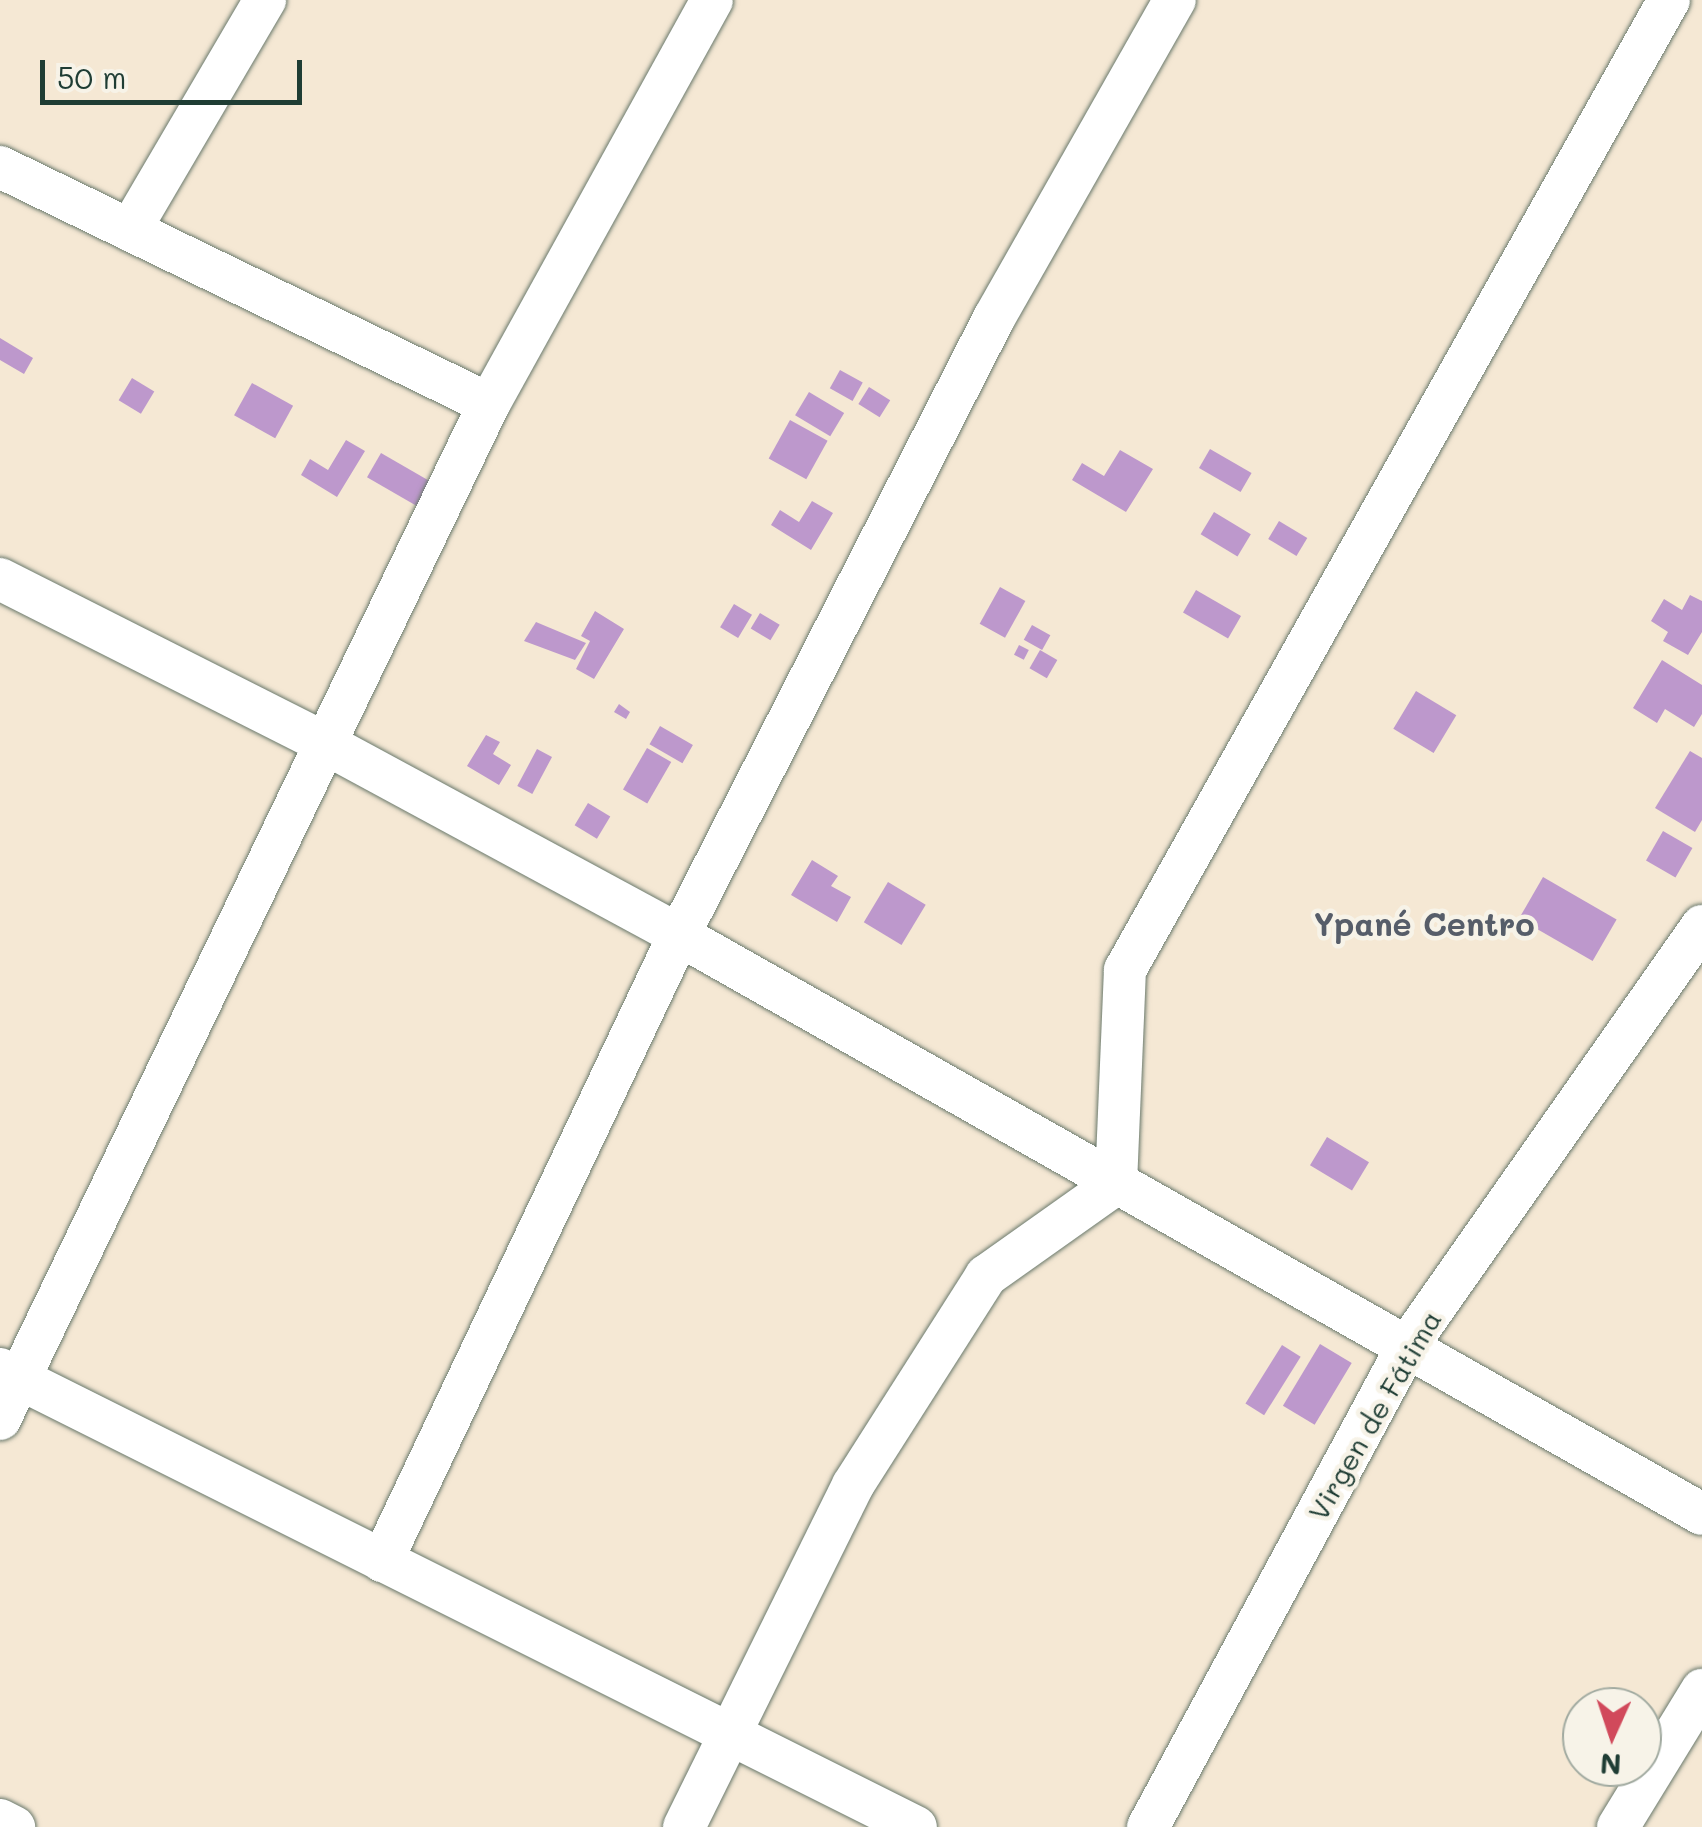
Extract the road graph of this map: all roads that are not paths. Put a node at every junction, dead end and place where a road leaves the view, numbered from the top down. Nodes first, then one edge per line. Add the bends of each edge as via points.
1 (266, 0) edge
2 (712, 0) edge
3 (1175, 0) edge
4 (1668, 0) edge
5 (0, 166) edge
6 (130, 230) junction
7 (490, 404) junction
8 (0, 579) edge
9 (326, 744) junction
10 (1702, 926) edge
11 (680, 936) junction
12 (1116, 1184) junction
13 (1408, 1345) junction
14 (10, 1374) edge
15 (0, 1419) edge
16 (1702, 1514) edge
17 (382, 1560) junction
18 (1702, 1690) edge
19 (730, 1734) junction
20 (0, 1820) edge
21 (14, 1827) edge
22 (684, 1827) edge
23 (916, 1827) edge
24 (1148, 1827) edge
25 (1618, 1827) edge

1 - 6 street
2 - 7 street
3 - 11 street via 994,318
4 - 12 street via 1125,970
5 - 6 street
6 - 7 street
7 - 9 street
8 - 9 street
9 - 11 street
9 - 14 street
10 - 13 street, Virgen de Fátima
11 - 12 street
11 - 17 street
12 - 13 street
12 - 19 street via 986,1276 853,1485
13 - 16 street
13 - 24 street, Virgen de Fátima
14 - 15 street
14 - 17 street
17 - 19 street
18 - 25 street
19 - 22 street
19 - 23 street
20 - 21 street

